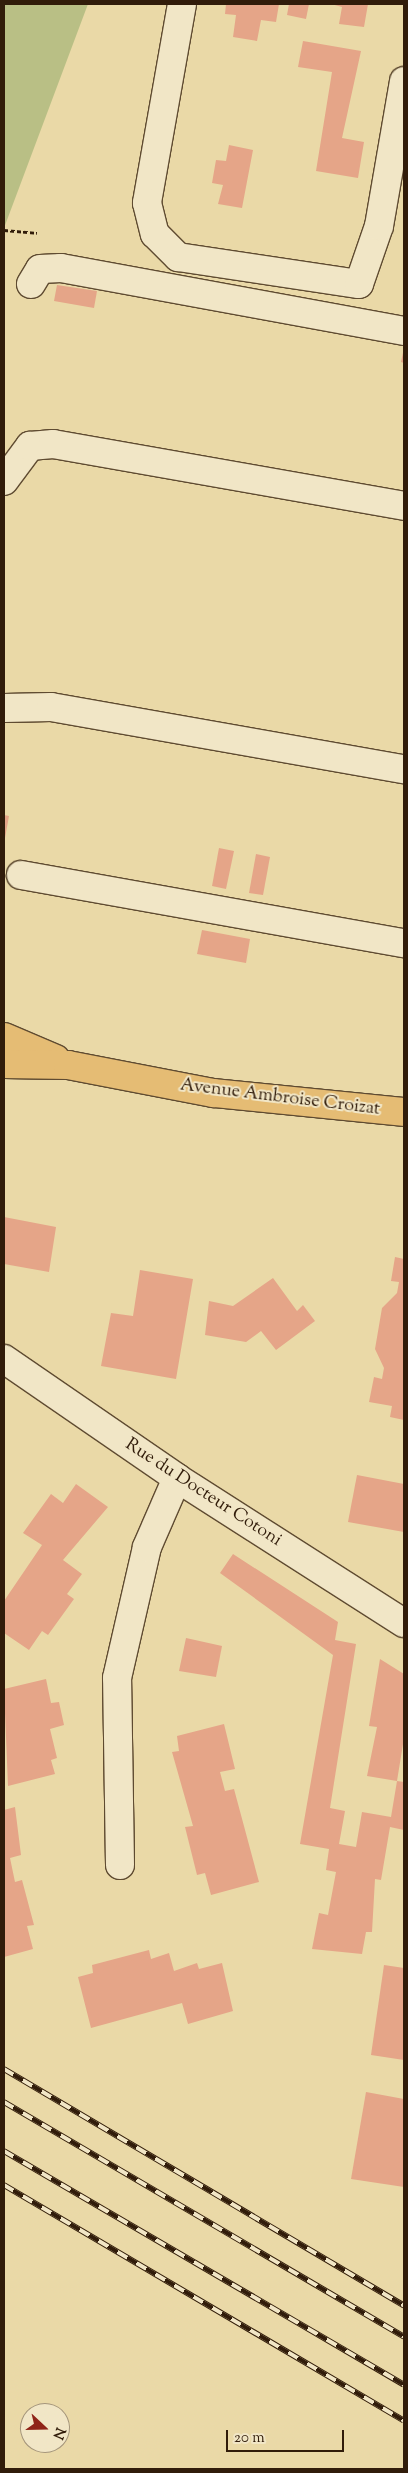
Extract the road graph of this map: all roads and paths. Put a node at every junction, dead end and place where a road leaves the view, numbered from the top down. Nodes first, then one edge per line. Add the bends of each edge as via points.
1 (182, 4) edge
2 (404, 81) edge
3 (31, 284) dead end
4 (404, 331) edge
5 (4, 481) edge
6 (404, 506) edge
7 (4, 708) edge
8 (404, 769) edge
9 (21, 875) dead end
10 (404, 942) edge
11 (4, 1037) edge
12 (4, 1064) edge
13 (68, 1065) junction
14 (404, 1112) edge
15 (4, 1359) edge
16 (177, 1478) junction
17 (404, 1623) edge
18 (120, 1865) dead end

1 - 2 street via 147,203 155,234 178,257 358,284 379,226
3 - 4 street via 40,269 61,268
5 - 6 street via 30,446 53,444
7 - 8 street via 51,707
9 - 10 street
11 - 13 main road, Avenue Ambroise Croizat
12 - 13 main road, Avenue Ambroise Croizat
13 - 14 main road, Avenue Ambroise Croizat via 214,1093
15 - 16 street, Rue du Docteur Cotoni
16 - 17 street, Rue du Docteur Cotoni
16 - 18 street via 148,1547 117,1678

